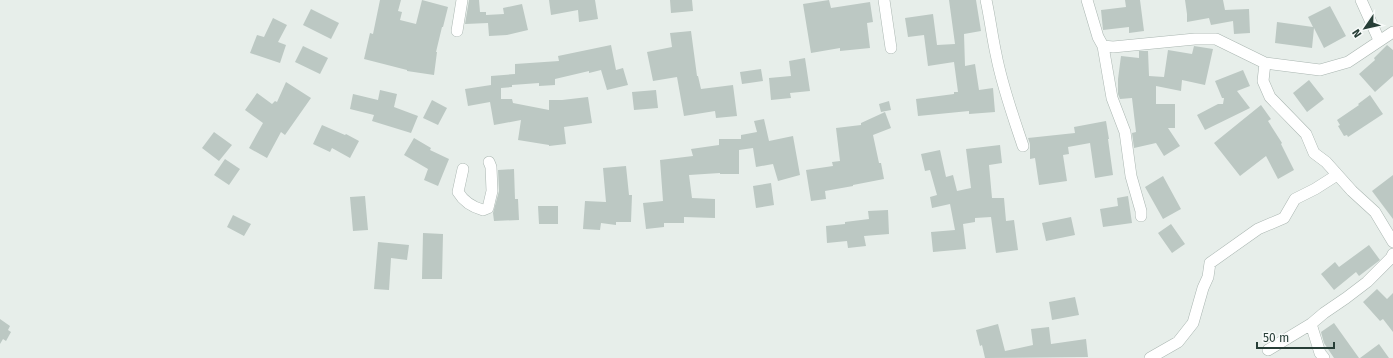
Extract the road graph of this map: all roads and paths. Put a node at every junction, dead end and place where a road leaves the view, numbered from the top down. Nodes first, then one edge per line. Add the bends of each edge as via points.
1 (462, 0) edge
2 (884, 0) edge
3 (986, 0) edge
4 (1087, 0) edge
5 (1361, 0) edge
6 (457, 31) dead end
7 (1393, 32) edge
8 (1379, 40) junction
9 (1103, 46) junction
10 (890, 48) dead end
11 (1265, 63) junction
12 (1023, 146) dead end
13 (489, 162) dead end
14 (463, 169) dead end
15 (1337, 174) junction
16 (1141, 216) dead end
17 (1393, 242) edge
18 (1393, 254) edge
19 (1311, 324) junction
20 (1268, 350) dead end
21 (1150, 358) edge
22 (1324, 358) edge

1 - 6 street
2 - 10 street
3 - 12 street via 996,55
4 - 9 street
5 - 8 street
7 - 8 street
8 - 11 street via 1348,62 1320,70
9 - 11 street via 1216,39
9 - 16 street via 1112,98 1125,132 1131,176
11 - 15 street via 1263,81 1270,97 1306,134 1314,153
13 - 14 street via 492,191 488,208 483,210 462,199 458,192
15 - 17 street via 1375,212
15 - 21 street via 1316,189 1295,199 1284,218 1258,229 1210,263 1193,323 1178,342
18 - 19 street via 1367,282
19 - 20 street
19 - 22 street

